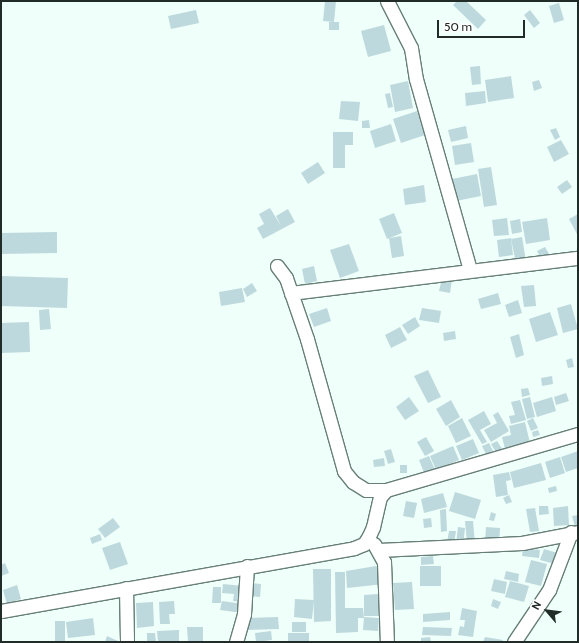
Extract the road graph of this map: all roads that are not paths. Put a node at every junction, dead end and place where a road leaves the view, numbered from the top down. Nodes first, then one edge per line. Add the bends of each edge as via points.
1 (387, 1) edge
2 (578, 258) edge
3 (277, 266) dead end
4 (470, 270) junction
5 (291, 292) junction
6 (578, 434) edge
7 (386, 490) junction
8 (575, 532) edge
9 (369, 536) junction
10 (379, 550) junction
11 (247, 566) junction
12 (126, 588) junction
13 (1, 610) edge
14 (127, 642) edge
15 (236, 642) edge
16 (387, 642) edge
17 (514, 642) edge

1 - 4 street via 411,48 416,79
2 - 4 street
3 - 5 street via 286,278
4 - 5 street
5 - 7 street via 308,339 344,471 353,482 366,490
6 - 7 street
7 - 9 street via 380,497
8 - 10 street via 522,543
8 - 17 street via 549,590
9 - 10 street
9 - 11 street via 364,544 354,548
10 - 16 street via 384,562 386,580
11 - 12 street
11 - 15 street via 244,614
12 - 13 street
12 - 14 street

